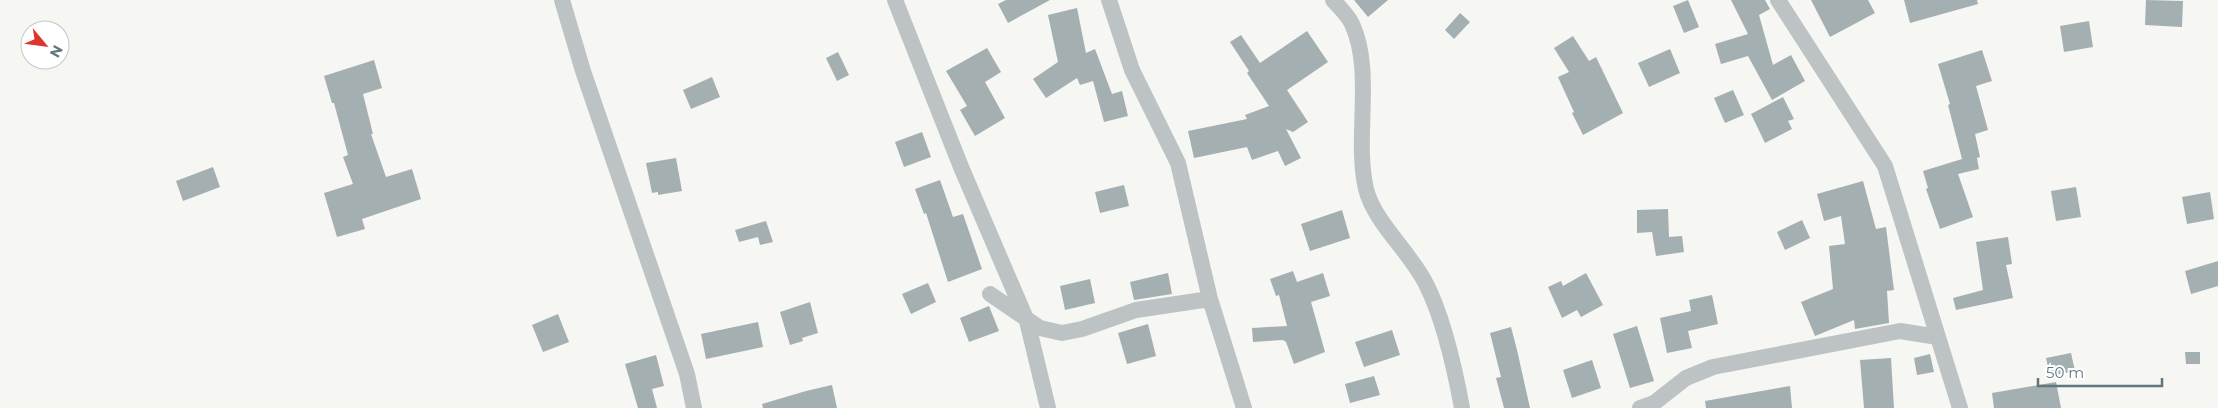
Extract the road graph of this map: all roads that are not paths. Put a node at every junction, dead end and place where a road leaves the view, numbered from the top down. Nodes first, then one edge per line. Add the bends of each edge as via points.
1 (562, 0) edge
2 (895, 0) edge
3 (1109, 0) edge
4 (1333, 0) edge
5 (1778, 0) edge
6 (990, 294) dead end
7 (1210, 298) junction
8 (1027, 321) junction
9 (1938, 337) junction
10 (694, 408) edge
11 (1048, 408) edge
12 (1244, 408) edge
13 (1462, 408) edge
14 (1640, 408) edge
15 (1960, 408) edge

1 - 10 street via 583,71 687,374
2 - 8 street
3 - 7 street via 1132,70 1178,163
4 - 13 street via 1351,22 1358,39 1363,109 1361,164 1366,191 1376,213 1426,284 1444,332
5 - 9 street via 1885,166
6 - 8 street
7 - 8 street via 1136,310 1082,330 1062,333
7 - 12 street
8 - 11 street
9 - 14 street via 1900,331 1713,367 1686,378 1654,403
9 - 15 street

